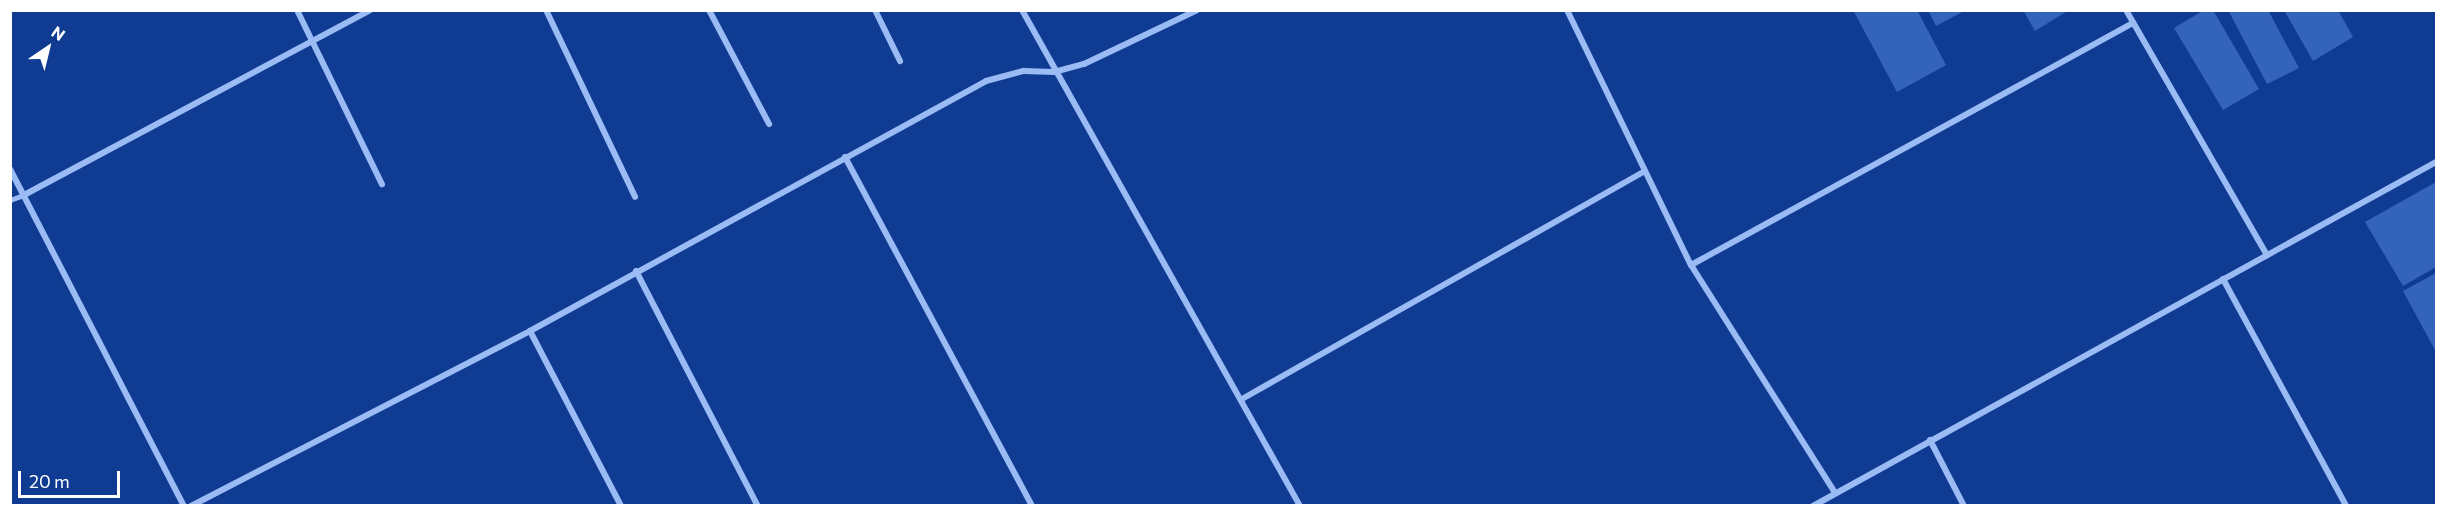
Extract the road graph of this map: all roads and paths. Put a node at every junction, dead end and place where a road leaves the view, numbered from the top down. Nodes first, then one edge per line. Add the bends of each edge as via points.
1 (297, 10) edge
2 (369, 10) edge
3 (546, 10) edge
4 (709, 10) edge
5 (875, 10) edge
6 (1022, 10) edge
7 (1197, 10) edge
8 (1567, 10) edge
9 (2126, 10) edge
10 (2133, 22) junction
11 (314, 40) junction
12 (900, 61) dead end
13 (1054, 72) junction
14 (769, 124) dead end
15 (845, 157) junction
16 (2436, 162) edge
17 (10, 169) edge
18 (1645, 171) junction
19 (382, 184) dead end
20 (24, 195) junction
21 (635, 197) dead end
22 (10, 200) edge
23 (2267, 255) junction
24 (1691, 265) junction
25 (636, 272) junction
26 (2223, 279) junction
27 (530, 331) junction
28 (1242, 399) junction
29 (1930, 440) junction
30 (1835, 493) junction
31 (184, 506) edge
32 (191, 506) edge
33 (621, 506) edge
34 (758, 506) edge
35 (1032, 506) edge
36 (1300, 506) edge
37 (1813, 506) edge
38 (1964, 506) edge
39 (2346, 506) edge

1 - 11 street
2 - 11 street
3 - 21 street
4 - 14 street
5 - 12 street
6 - 13 street
7 - 13 street via 1113,51
8 - 18 street
9 - 10 street
10 - 23 street
10 - 24 street
11 - 19 street
11 - 20 street
13 - 15 street via 1002,75
13 - 28 street
15 - 25 street
15 - 35 street
16 - 23 street
17 - 20 street
18 - 24 street
18 - 28 street
20 - 22 lane
20 - 31 street
23 - 26 street
24 - 30 street
25 - 27 street
25 - 34 street
26 - 29 street
26 - 39 street
27 - 32 street
27 - 33 street
28 - 36 street
29 - 30 street
29 - 38 street
30 - 37 street

